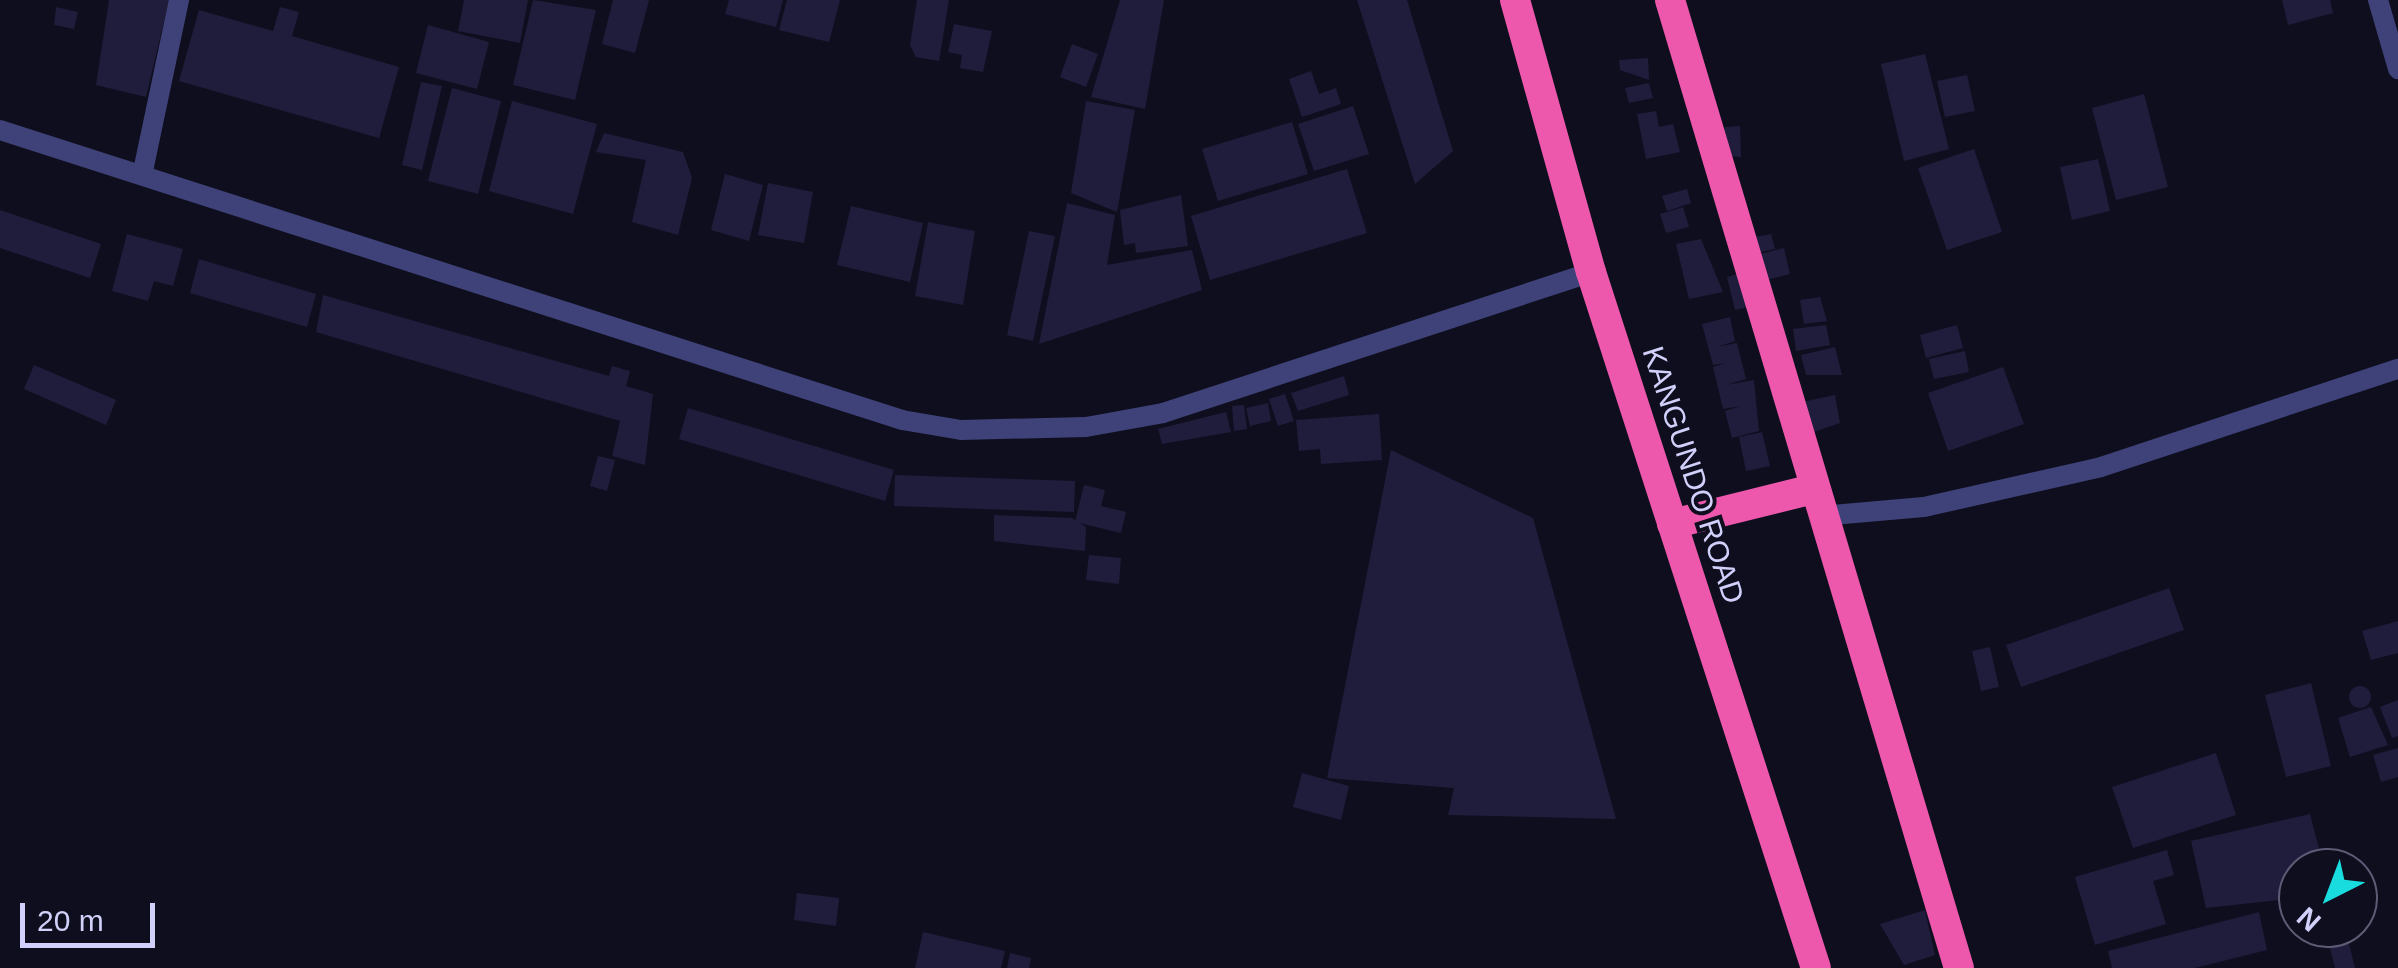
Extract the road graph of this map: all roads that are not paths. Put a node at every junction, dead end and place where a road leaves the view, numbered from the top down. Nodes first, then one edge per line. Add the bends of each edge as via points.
1 (179, 0) edge
2 (1515, 0) edge
3 (1670, 0) edge
4 (2378, 0) edge
5 (2398, 69) edge
6 (0, 130) edge
7 (143, 171) junction
8 (1591, 272) junction
9 (2398, 368) edge
10 (1817, 502) junction
11 (1672, 524) junction
12 (1816, 968) edge
13 (1958, 968) edge

1 - 7 street
2 - 8 highway, KANGUNDO ROAD
3 - 10 highway
4 - 5 street
6 - 7 street
7 - 8 street via 902,420 962,430 1086,427 1163,413
8 - 11 highway, KANGUNDO ROAD
9 - 10 street via 2102,466 1924,507
10 - 11 highway
10 - 13 highway
11 - 12 highway, KANGUNDO ROAD

